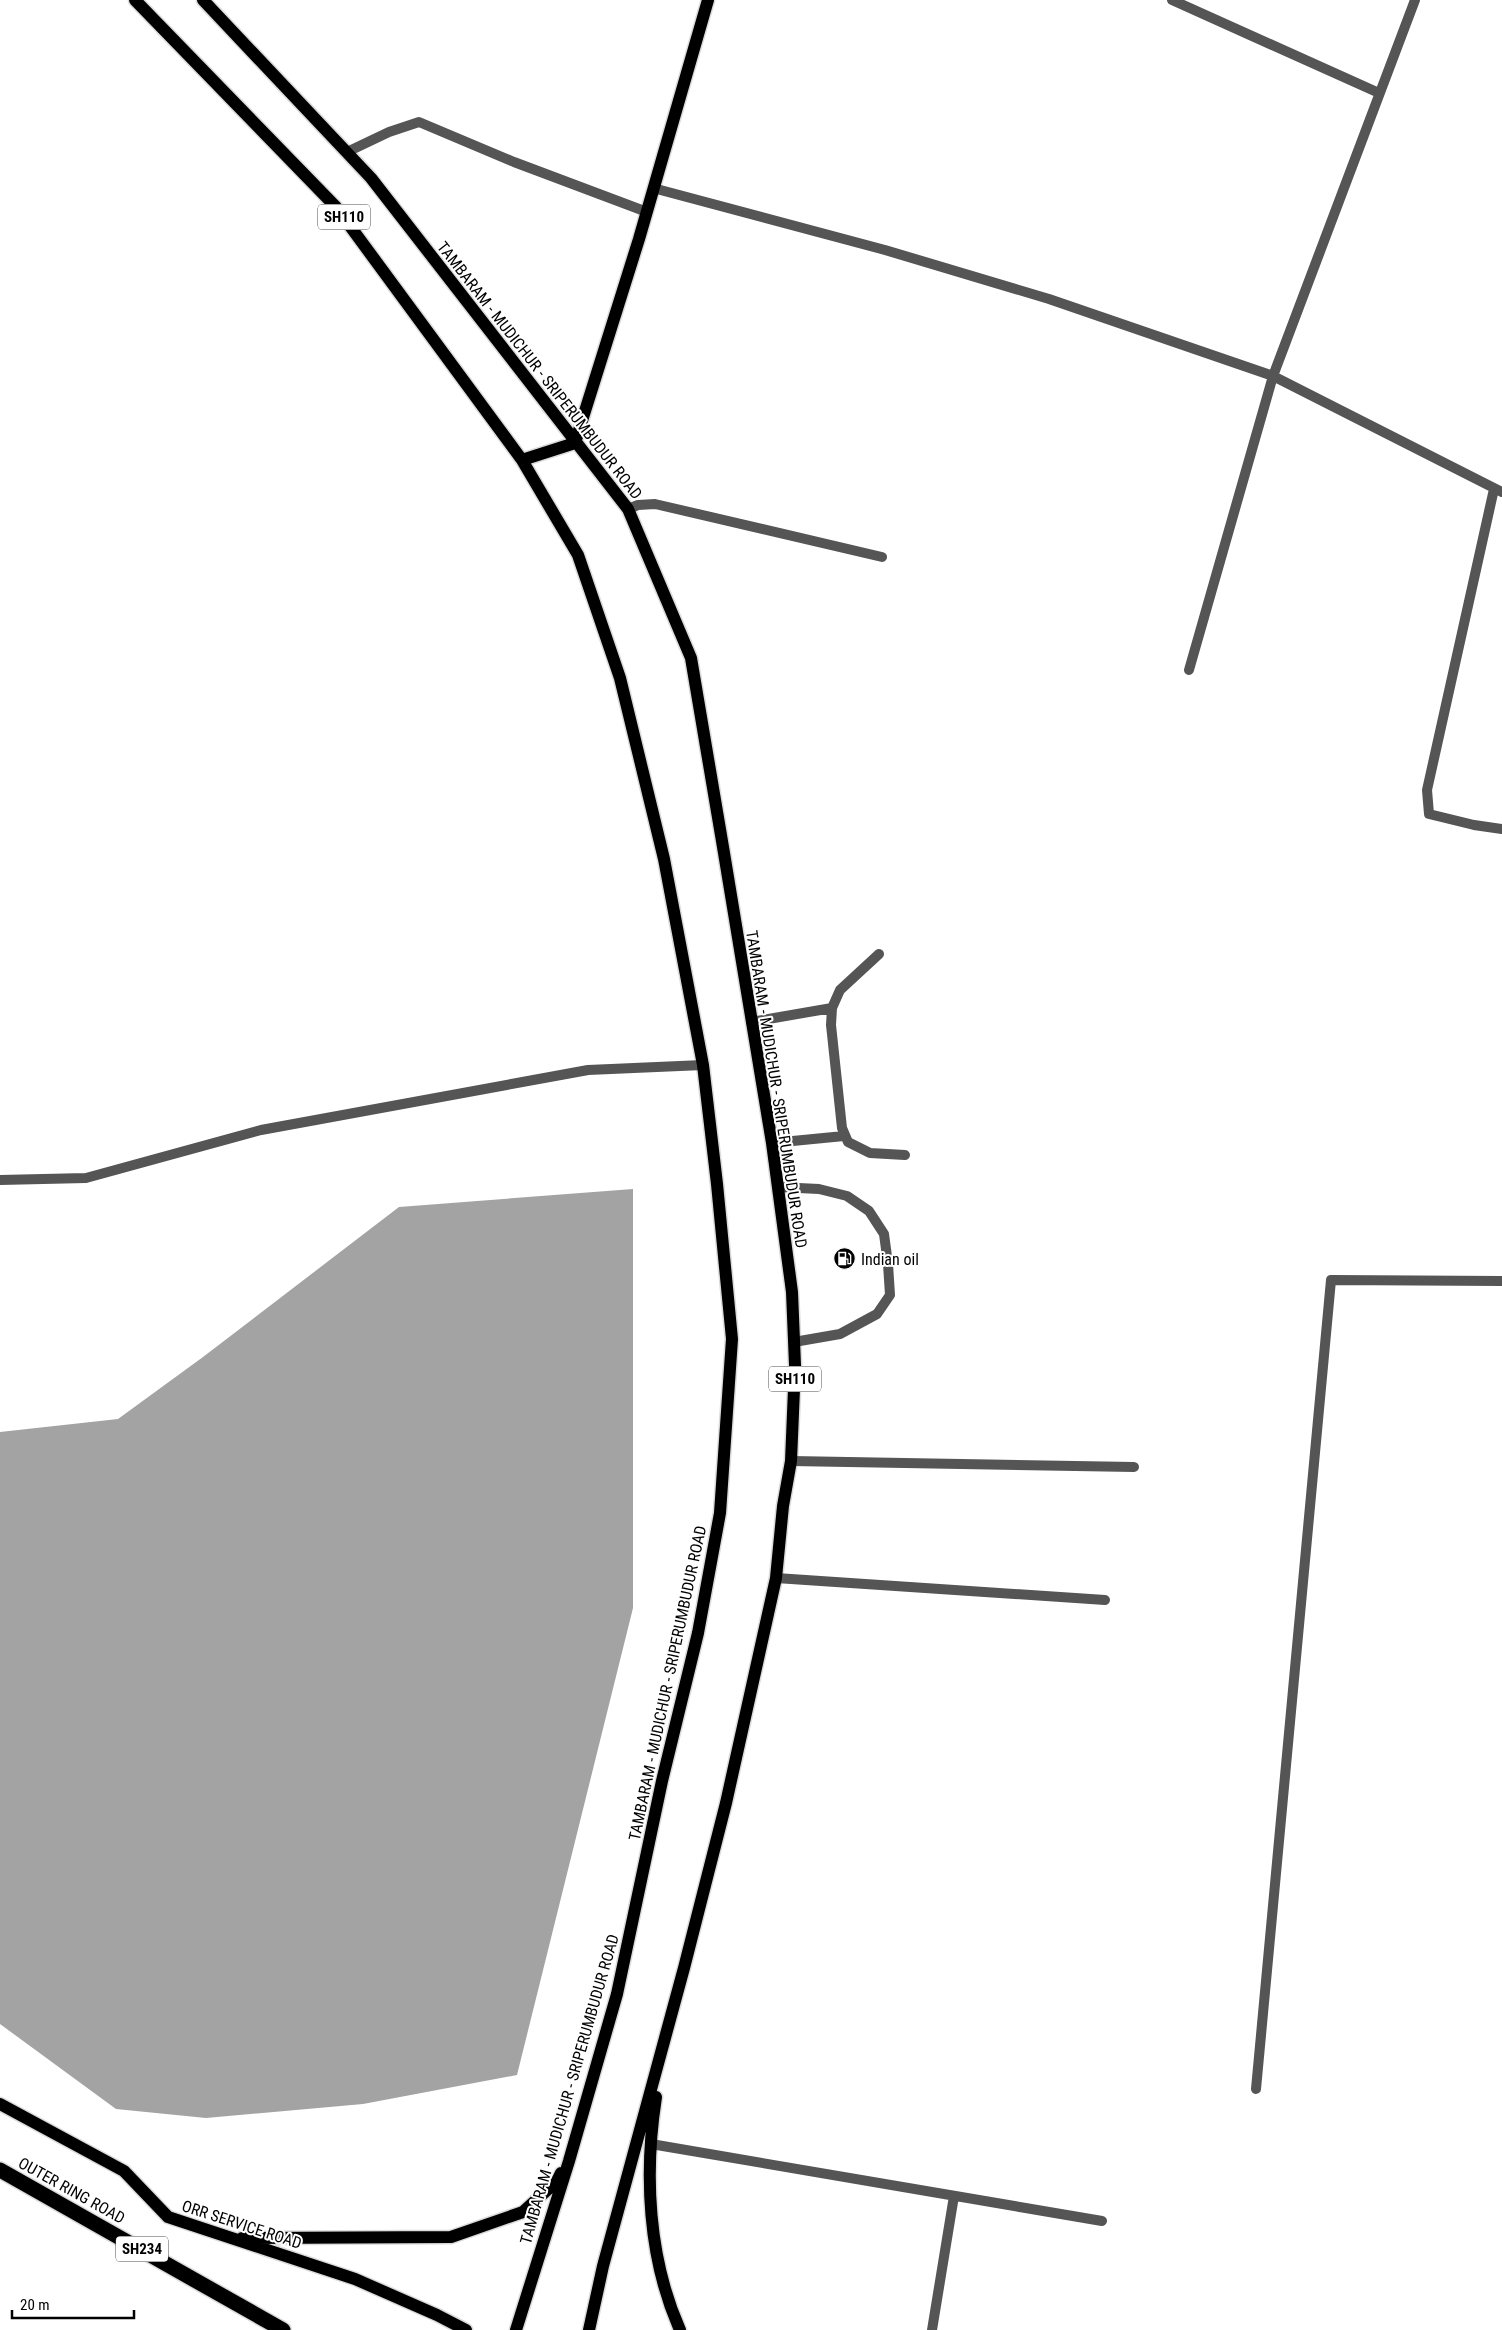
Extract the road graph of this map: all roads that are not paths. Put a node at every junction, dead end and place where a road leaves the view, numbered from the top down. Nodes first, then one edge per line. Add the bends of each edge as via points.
1 (135, 0) edge
2 (203, 0) edge
3 (708, 0) edge
4 (1172, 0) edge
5 (1415, 0) edge
6 (1379, 94) junction
7 (347, 152) junction
8 (653, 188) junction
9 (647, 212) junction
10 (1273, 376) junction
11 (575, 443) junction
12 (522, 460) junction
13 (1498, 490) edge
14 (628, 509) junction
15 (882, 557) dead end
16 (1189, 670) dead end
17 (1502, 829) edge
18 (878, 954) dead end
19 (832, 1008) junction
20 (751, 1022) junction
21 (703, 1065) junction
22 (844, 1136) junction
23 (772, 1143) junction
24 (905, 1155) dead end
25 (0, 1180) edge
26 (778, 1187) junction
27 (1502, 1281) edge
28 (794, 1342) junction
29 (791, 1461) junction
30 (1134, 1467) dead end
31 (776, 1578) junction
32 (1105, 1600) dead end
33 (668, 2028) junction
34 (1256, 2089) dead end
35 (0, 2104) edge
36 (652, 2144) junction
37 (569, 2161) junction
38 (0, 2170) edge
39 (954, 2196) junction
40 (1102, 2221) dead end
41 (232, 2238) junction
42 (283, 2330) edge
43 (466, 2330) edge
44 (516, 2330) edge
45 (589, 2330) edge
46 (680, 2330) edge
47 (932, 2330) edge

1 - 12 main road, TAMBARAM - MUDICHUR - SRIPERUMBUDUR ROAD / SH110 via 336,207
2 - 7 main road, TAMBARAM - MUDICHUR - SRIPERUMBUDUR ROAD / SH110
3 - 8 main road
4 - 6 street
5 - 6 street
6 - 10 street
7 - 9 street via 419,122
7 - 11 main road, TAMBARAM - MUDICHUR - SRIPERUMBUDUR ROAD / SH110 via 371,178
8 - 9 main road
8 - 10 street via 885,250 1049,299
9 - 11 main road
10 - 13 street
10 - 16 street
11 - 12 main road
11 - 14 main road, TAMBARAM - MUDICHUR - SRIPERUMBUDUR ROAD / SH110
12 - 21 main road, TAMBARAM - MUDICHUR - SRIPERUMBUDUR ROAD / SH110 via 578,555 620,678 664,860
13 - 17 street via 1427,790 1430,814
14 - 15 street via 655,504
14 - 20 main road, TAMBARAM - MUDICHUR - SRIPERUMBUDUR ROAD / SH110 via 691,658
18 - 19 street via 840,990
19 - 20 street
19 - 22 street
20 - 23 main road, TAMBARAM - MUDICHUR - SRIPERUMBUDUR ROAD / SH110
21 - 25 street via 588,1070 261,1130 86,1178
21 - 37 main road, TAMBARAM - MUDICHUR - SRIPERUMBUDUR ROAD / SH110 via 732,1339 720,1513 698,1634 662,1781 617,1994
22 - 23 street
22 - 24 street via 848,1142 870,1153
23 - 26 main road, TAMBARAM - MUDICHUR - SRIPERUMBUDUR ROAD / SH110
26 - 28 main road, TAMBARAM - MUDICHUR - SRIPERUMBUDUR ROAD / SH110 via 792,1292
26 - 28 street via 819,1189 847,1196 869,1211 884,1234 888,1264 890,1294 877,1314 840,1334
27 - 34 street via 1331,1280
28 - 29 main road, TAMBARAM - MUDICHUR - SRIPERUMBUDUR ROAD / SH110
29 - 30 street
29 - 31 main road, TAMBARAM - MUDICHUR - SRIPERUMBUDUR ROAD / SH110
31 - 32 street
31 - 33 main road, TAMBARAM - MUDICHUR - SRIPERUMBUDUR ROAD / SH110 via 726,1803
33 - 36 main road via 653,2115
33 - 45 main road, TAMBARAM - MUDICHUR - SRIPERUMBUDUR ROAD / SH110 via 603,2266
35 - 41 main road, ORR SERVICE ROAD via 124,2171 168,2216
36 - 39 street
36 - 46 main road via 648,2188 656,2242 664,2286
37 - 41 main road via 557,2181 523,2212 451,2237
37 - 44 main road, TAMBARAM - MUDICHUR - SRIPERUMBUDUR ROAD / SH110
38 - 42 highway, OUTER RING ROAD / SH234
39 - 40 street
39 - 47 street
41 - 43 main road, ORR SERVICE ROAD via 355,2279

